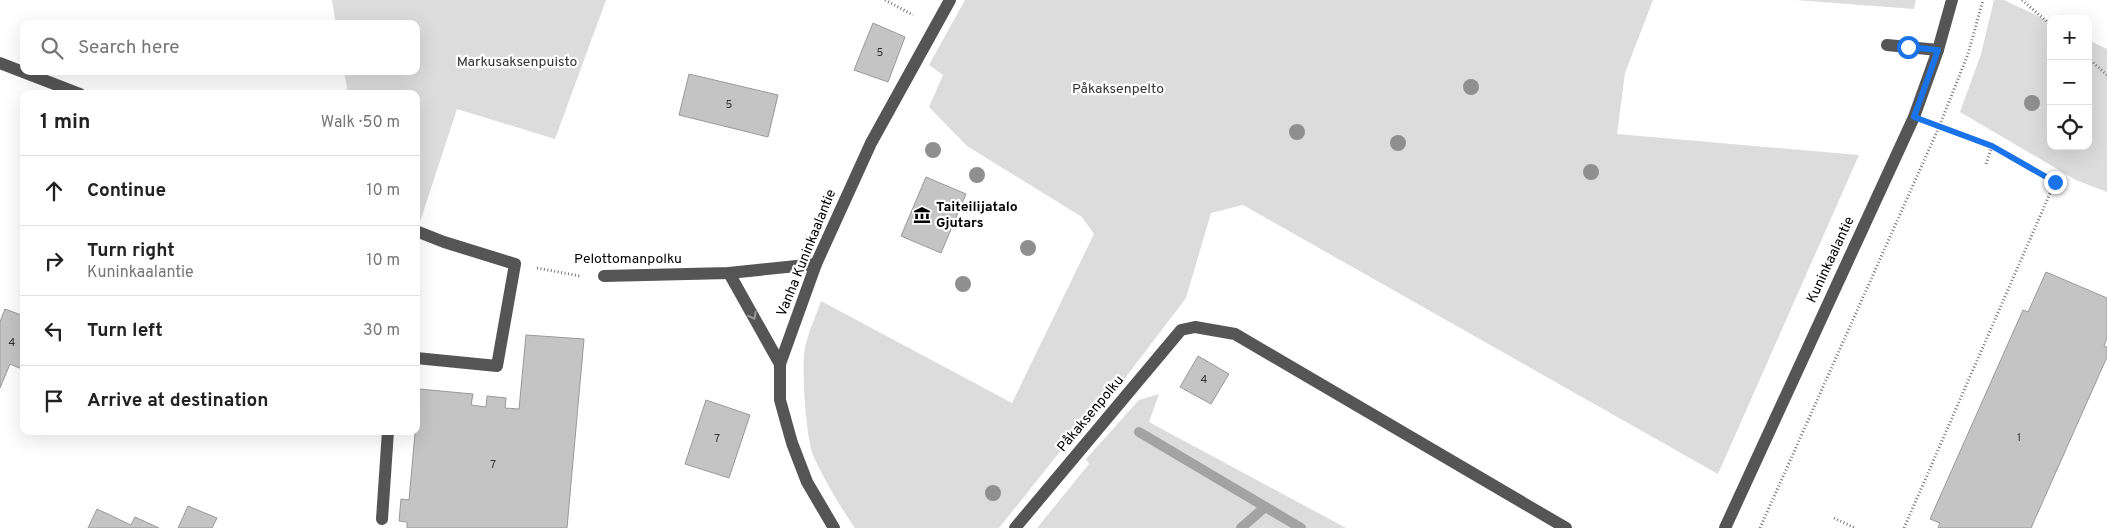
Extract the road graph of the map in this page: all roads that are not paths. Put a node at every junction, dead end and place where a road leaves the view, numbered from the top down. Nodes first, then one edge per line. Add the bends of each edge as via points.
1 (950, 0) edge
2 (1952, 0) edge
3 (1887, 46) dead end
4 (1938, 50) junction
5 (0, 63) edge
6 (20, 71) edge
7 (31, 75) edge
8 (70, 90) edge
9 (420, 233) edge
10 (816, 264) junction
11 (729, 274) junction
12 (604, 276) road end
13 (420, 358) edge
14 (780, 364) junction
15 (388, 435) edge
16 (382, 519) dead end
17 (834, 528) edge
18 (1015, 528) edge
19 (1566, 528) edge
20 (1725, 528) edge

1 - 10 street, Vanha Kuninkaalantie via 871,143
2 - 4 street, Kuninkaalantie
3 - 4 street
4 - 20 street, Kuninkaalantie via 1914,117
5 - 6 street
7 - 8 street
9 - 13 street via 514,264 496,366
10 - 11 street, Pelottomanpolku
10 - 14 street, Vanha Kuninkaalantie
11 - 12 street, Pelottomanpolku
11 -> 14 street
14 - 17 street, Vanha Kuninkaalantie via 780,400 792,442 808,482
15 - 16 street
18 - 19 street, Påkaksenpolku via 1181,330 1195,327 1235,334

